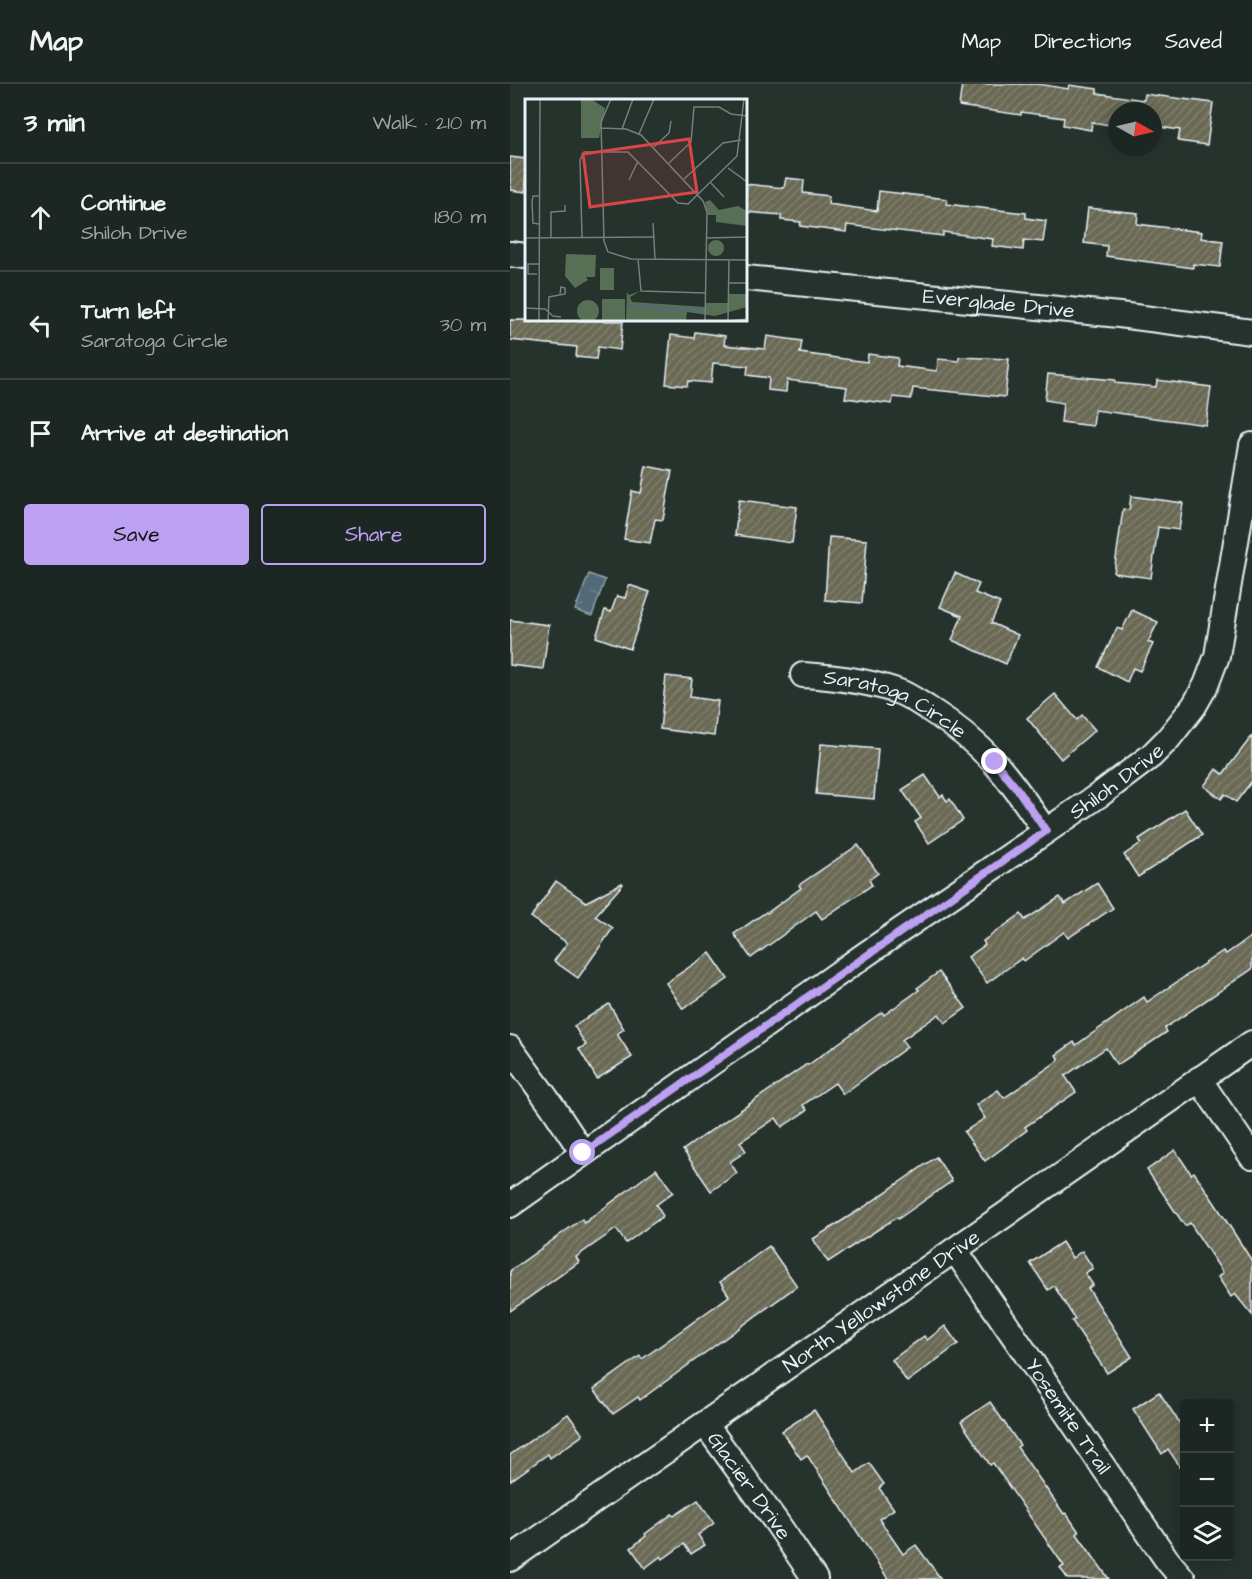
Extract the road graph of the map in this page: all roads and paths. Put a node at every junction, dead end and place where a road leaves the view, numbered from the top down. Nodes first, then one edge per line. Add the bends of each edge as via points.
1 (510, 254) edge
2 (525, 256) edge
3 (747, 278) edge
4 (1252, 332) edge
5 (1252, 445) edge
6 (803, 675) dead end
7 (1046, 831) junction
8 (1252, 1043) edge
9 (510, 1048) edge
10 (1200, 1079) junction
11 (583, 1153) junction
12 (1252, 1157) edge
13 (510, 1205) edge
14 (955, 1250) junction
15 (705, 1424) junction
16 (510, 1559) edge
17 (815, 1579) edge
18 (1183, 1579) edge

1 - 2 street
3 - 4 street, Everglade Drive
5 - 7 street, Shiloh Drive via 1219,650 1206,685 1194,706 1151,756
6 - 7 street, Saratoga Circle via 869,683 903,693 951,723 995,762
7 - 11 street, Shiloh Drive
8 - 10 street, North Yellowstone Drive
9 - 11 street
10 - 12 street
10 - 14 street, North Yellowstone Drive
11 - 13 street, Shiloh Drive
14 - 15 street, North Yellowstone Drive
14 - 18 street, Yosemite Trail
15 - 16 street, North Yellowstone Drive
15 - 17 street, Glacier Drive

